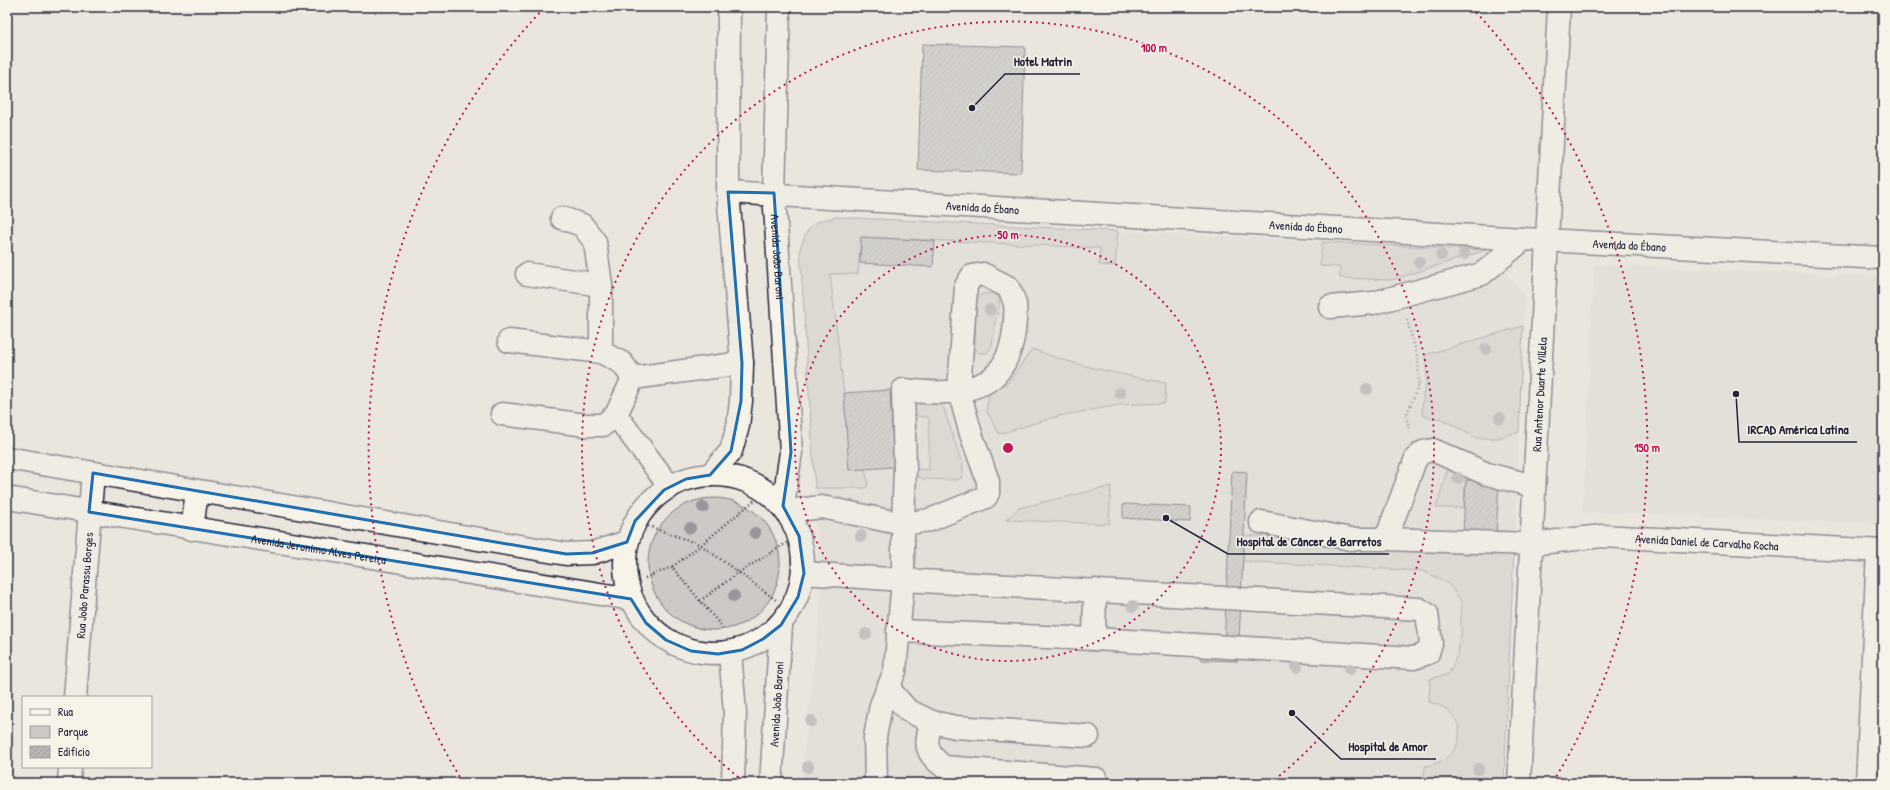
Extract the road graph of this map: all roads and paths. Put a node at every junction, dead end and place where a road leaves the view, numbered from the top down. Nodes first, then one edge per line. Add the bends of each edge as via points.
1 (729, 7) edge
2 (780, 7) edge
3 (1559, 7) edge
4 (728, 192) junction
5 (774, 193) junction
6 (562, 218) dead end
7 (1524, 239) junction
8 (1547, 239) junction
9 (1883, 258) edge
10 (527, 274) dead end
11 (601, 284) junction
12 (1401, 296) junction
13 (1330, 307) dead end
14 (509, 341) dead end
15 (601, 352) junction
16 (742, 363) junction
17 (633, 378) junction
18 (959, 391) junction
19 (502, 414) dead end
20 (616, 415) junction
21 (7, 458) edge
22 (1416, 458) junction
23 (93, 473) junction
24 (710, 475) junction
25 (1534, 486) junction
26 (670, 487) junction
27 (765, 491) junction
28 (197, 492) junction
29 (7, 498) edge
30 (785, 509) junction
31 (89, 512) junction
32 (635, 521) junction
33 (1261, 522) dead end
34 (903, 524) junction
35 (192, 529) junction
36 (799, 536) junction
37 (1386, 539) junction
38 (627, 542) junction
39 (1531, 544) junction
40 (701, 545) junction
41 (1881, 551) edge
42 (672, 567) junction
43 (738, 573) junction
44 (804, 573) junction
45 (903, 580) junction
46 (1095, 590) junction
47 (629, 592) junction
48 (700, 601) junction
49 (786, 618) junction
50 (898, 631) junction
51 (1094, 639) junction
52 (736, 651) junction
53 (889, 689) junction
54 (75, 696) edge
55 (932, 722) junction
56 (1088, 736) dead end
57 (70, 768) edge
58 (1096, 779) dead end
59 (69, 783) edge
60 (733, 783) edge
61 (771, 783) edge
62 (876, 783) edge
63 (1519, 783) edge
64 (1867, 783) edge

1 - 4 street
2 - 5 street, Avenida João Baroni
3 - 8 street, Rua Antenor Duarte Villela
4 - 5 street, Avenida do Ébano
4 - 16 street
5 - 7 street, Avenida do Ébano
5 - 30 street, Avenida João Baroni via 791,452
6 - 11 street via 582,225 596,242
7 - 8 street, Avenida do Ébano
7 - 12 street via 1482,274
8 - 9 street, Avenida do Ébano
8 - 25 street, Rua Antenor Duarte Villela
10 - 11 street
11 - 15 street
12 - 13 street via 1373,303
12 - 22 path via 1418,359 1418,384 1406,416
14 - 15 street
15 - 17 street via 622,362
16 - 17 street
16 - 24 street via 738,426 731,451
17 - 20 street
18 - 18 street via 982,384 997,374 1014,337 1016,305 1008,287 983,274 972,276 966,286
18 - 34 street via 934,393 903,390 906,469
18 - 34 street via 988,481 988,493 978,501 930,520
19 - 20 street via 586,425 603,425
20 - 26 street
21 - 23 street
22 - 25 street via 1423,452 1433,450 1487,474
22 - 37 street
23 - 28 street
23 - 31 street, Rua João Parassu Borges
24 - 26 street via 686,479
24 - 27 street via 730,476
25 - 39 street, Rua Antenor Duarte Villela
26 - 32 street via 664,490
27 - 30 street
27 - 40 path
28 - 35 street
28 - 38 street via 566,554 592,553
29 - 31 street, Avenida Jeronimo Alves Pereira
30 - 34 street via 822,507
30 - 36 street
31 - 35 street, Avenida Jeronimo Alves Pereira
31 - 54 street, Rua João Parassu Borges
32 - 38 street
32 - 40 path
33 - 37 street, Avenida Daniel de Carvalho Rocha via 1351,539
34 - 45 street
35 - 47 street, Avenida Jeronimo Alves Pereira
36 - 43 path
36 - 44 street via 803,550
37 - 39 street, Avenida Daniel de Carvalho Rocha
38 - 47 street via 624,564
39 - 41 street, Avenida Daniel de Carvalho Rocha via 1602,536
39 - 63 street, Rua Antenor Duarte Villela
40 - 42 path
40 - 43 path
41 - 64 street
42 - 47 path
42 - 48 path
43 - 48 path
43 - 49 path
44 - 45 street
44 - 49 street via 798,597
45 - 46 street
45 - 50 street
46 - 51 street
46 - 51 street via 1419,609 1427,614 1431,643 1428,653 1414,658
47 - 52 street via 646,622 666,640 692,651 718,654
48 - 52 path
49 - 52 street via 763,640
49 - 61 street, Avenida João Baroni
50 - 51 street
50 - 53 street via 895,672
52 - 60 street
53 - 55 street via 907,710
53 - 62 street via 881,705 875,736
55 - 56 street via 956,727
55 - 58 street via 927,734 929,752 944,766
57 - 59 street

